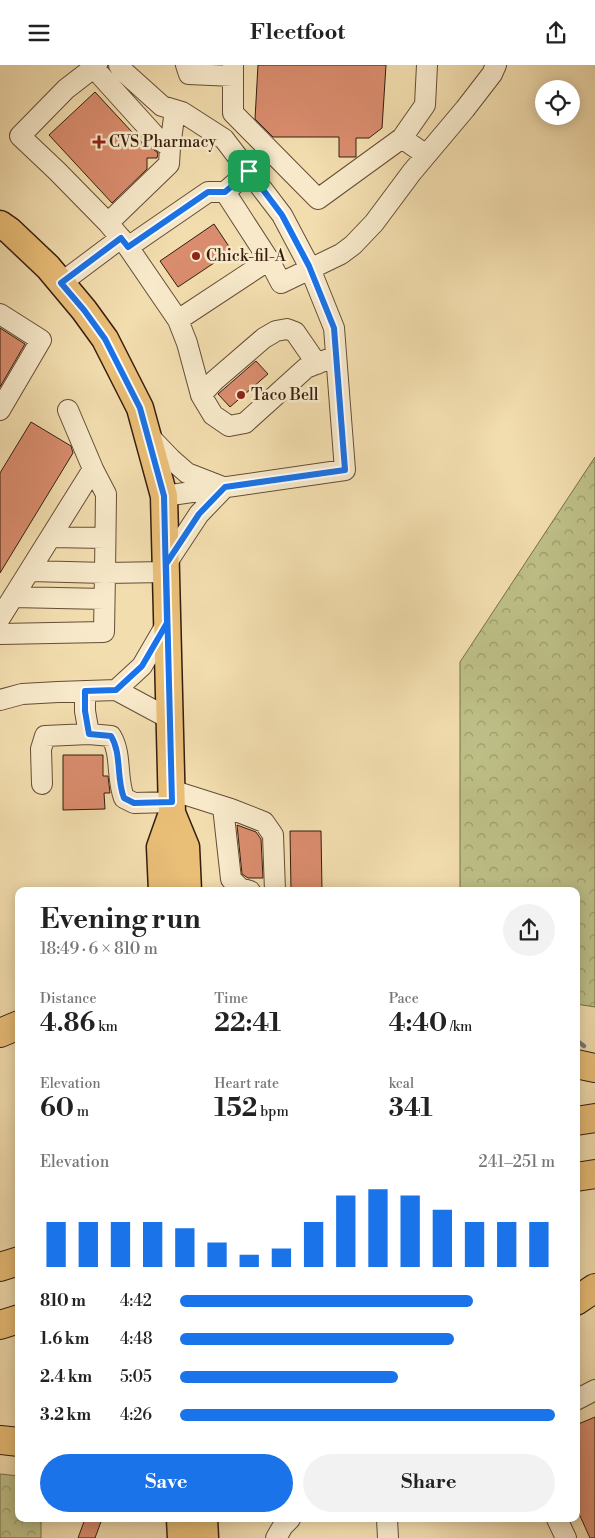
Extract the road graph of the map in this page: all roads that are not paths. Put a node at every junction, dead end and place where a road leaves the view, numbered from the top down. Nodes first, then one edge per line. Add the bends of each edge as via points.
1 (119, 65) edge
2 (186, 65) edge
3 (427, 65) edge
4 (496, 65) edge
5 (95, 66) edge
6 (233, 71) edge
7 (175, 110) junction
8 (402, 138) junction
9 (170, 147) junction
10 (426, 155) junction
11 (249, 171) junction
12 (225, 192) junction
13 (3, 228) edge
14 (119, 236) junction
15 (270, 260) junction
16 (310, 269) junction
17 (61, 283) junction
18 (0, 314) edge
19 (178, 320) junction
20 (336, 356) junction
21 (317, 364) junction
22 (201, 395) junction
23 (0, 410) edge
24 (68, 410) dead end
25 (147, 434) junction
26 (93, 469) junction
27 (225, 487) junction
28 (164, 496) junction
29 (51, 537) junction
30 (106, 538) junction
31 (166, 568) junction
32 (30, 571) junction
33 (105, 573) junction
34 (13, 597) junction
35 (104, 599) junction
36 (0, 618) edge
37 (167, 623) junction
38 (0, 634) edge
39 (116, 690) junction
40 (85, 691) junction
41 (0, 700) edge
42 (170, 719) junction
43 (89, 734) junction
44 (42, 784) dead end
45 (172, 802) junction
46 (223, 807) junction
47 (162, 887) edge
48 (188, 887) edge
49 (239, 887) edge
50 (275, 887) edge
51 (15, 1027) edge
52 (0, 1033) edge
53 (580, 1065) edge
54 (595, 1068) edge
55 (595, 1118) edge
56 (580, 1120) edge
57 (595, 1174) edge
58 (580, 1176) edge
59 (15, 1262) edge
60 (0, 1267) edge
61 (595, 1288) edge
62 (580, 1298) edge
63 (15, 1320) edge
64 (0, 1325) edge
65 (595, 1390) edge
66 (580, 1398) edge
67 (0, 1440) edge
68 (15, 1442) edge
69 (180, 1522) edge
70 (204, 1522) edge
71 (287, 1522) edge
72 (387, 1522) edge
73 (558, 1522) edge
74 (181, 1538) edge
75 (205, 1538) edge
76 (277, 1538) edge
77 (388, 1538) edge
78 (566, 1538) edge

1 - 7 street via 162,106
2 - 6 street via 189,74
3 - 8 street via 425,105
4 - 10 street
5 - 9 street via 158,139
5 - 14 street via 66,89 20,136
6 - 8 street via 233,113 318,199
7 - 9 street
7 - 11 street via 224,139
8 - 10 street
9 - 14 street via 170,164
10 - 16 street via 353,245
11 - 12 street
11 - 16 street via 282,215
12 - 14 street via 208,192
12 - 15 street
13 - 17 main road via 48,267
14 - 17 street
14 - 19 street
15 - 16 street via 281,283
15 - 19 street
16 - 20 street via 334,328
17 - 25 main road via 105,339 140,408
18 - 23 street via 41,340
19 - 22 street
20 - 21 street
20 - 27 street via 345,470
21 - 22 street via 306,368 245,423 229,426 213,415
21 - 22 street via 295,332 287,329 276,331
24 - 26 street
25 - 27 street via 187,473
25 - 28 main road
26 - 29 street
26 - 30 street via 106,494
27 - 28 street
27 - 31 street via 199,514
28 - 31 main road
29 - 30 street
29 - 32 street
30 - 33 street
31 - 33 street
31 - 37 main road
32 - 33 street
32 - 34 street
33 - 35 street
34 - 35 street
34 - 36 street
35 - 38 street via 104,633
37 - 39 street via 142,666
37 - 42 main road
39 - 40 street
39 - 42 street
40 - 41 street via 22,694
40 - 43 street
42 - 45 main road
43 - 44 street via 46,736 41,749
43 - 45 street via 111,736 117,745 120,787 124,798 134,803
45 - 46 street
45 - 47 main road via 160,847
45 - 48 main road via 186,847
46 - 49 street via 231,879
46 - 50 street via 264,823 273,835
51 - 52 highway
53 - 54 highway
55 - 56 highway
57 - 58 highway
59 - 60 highway
61 - 62 highway
63 - 64 highway
65 - 66 street
67 - 68 highway
69 - 74 main road
70 - 75 main road
71 - 76 street
72 - 77 street
73 - 78 street

